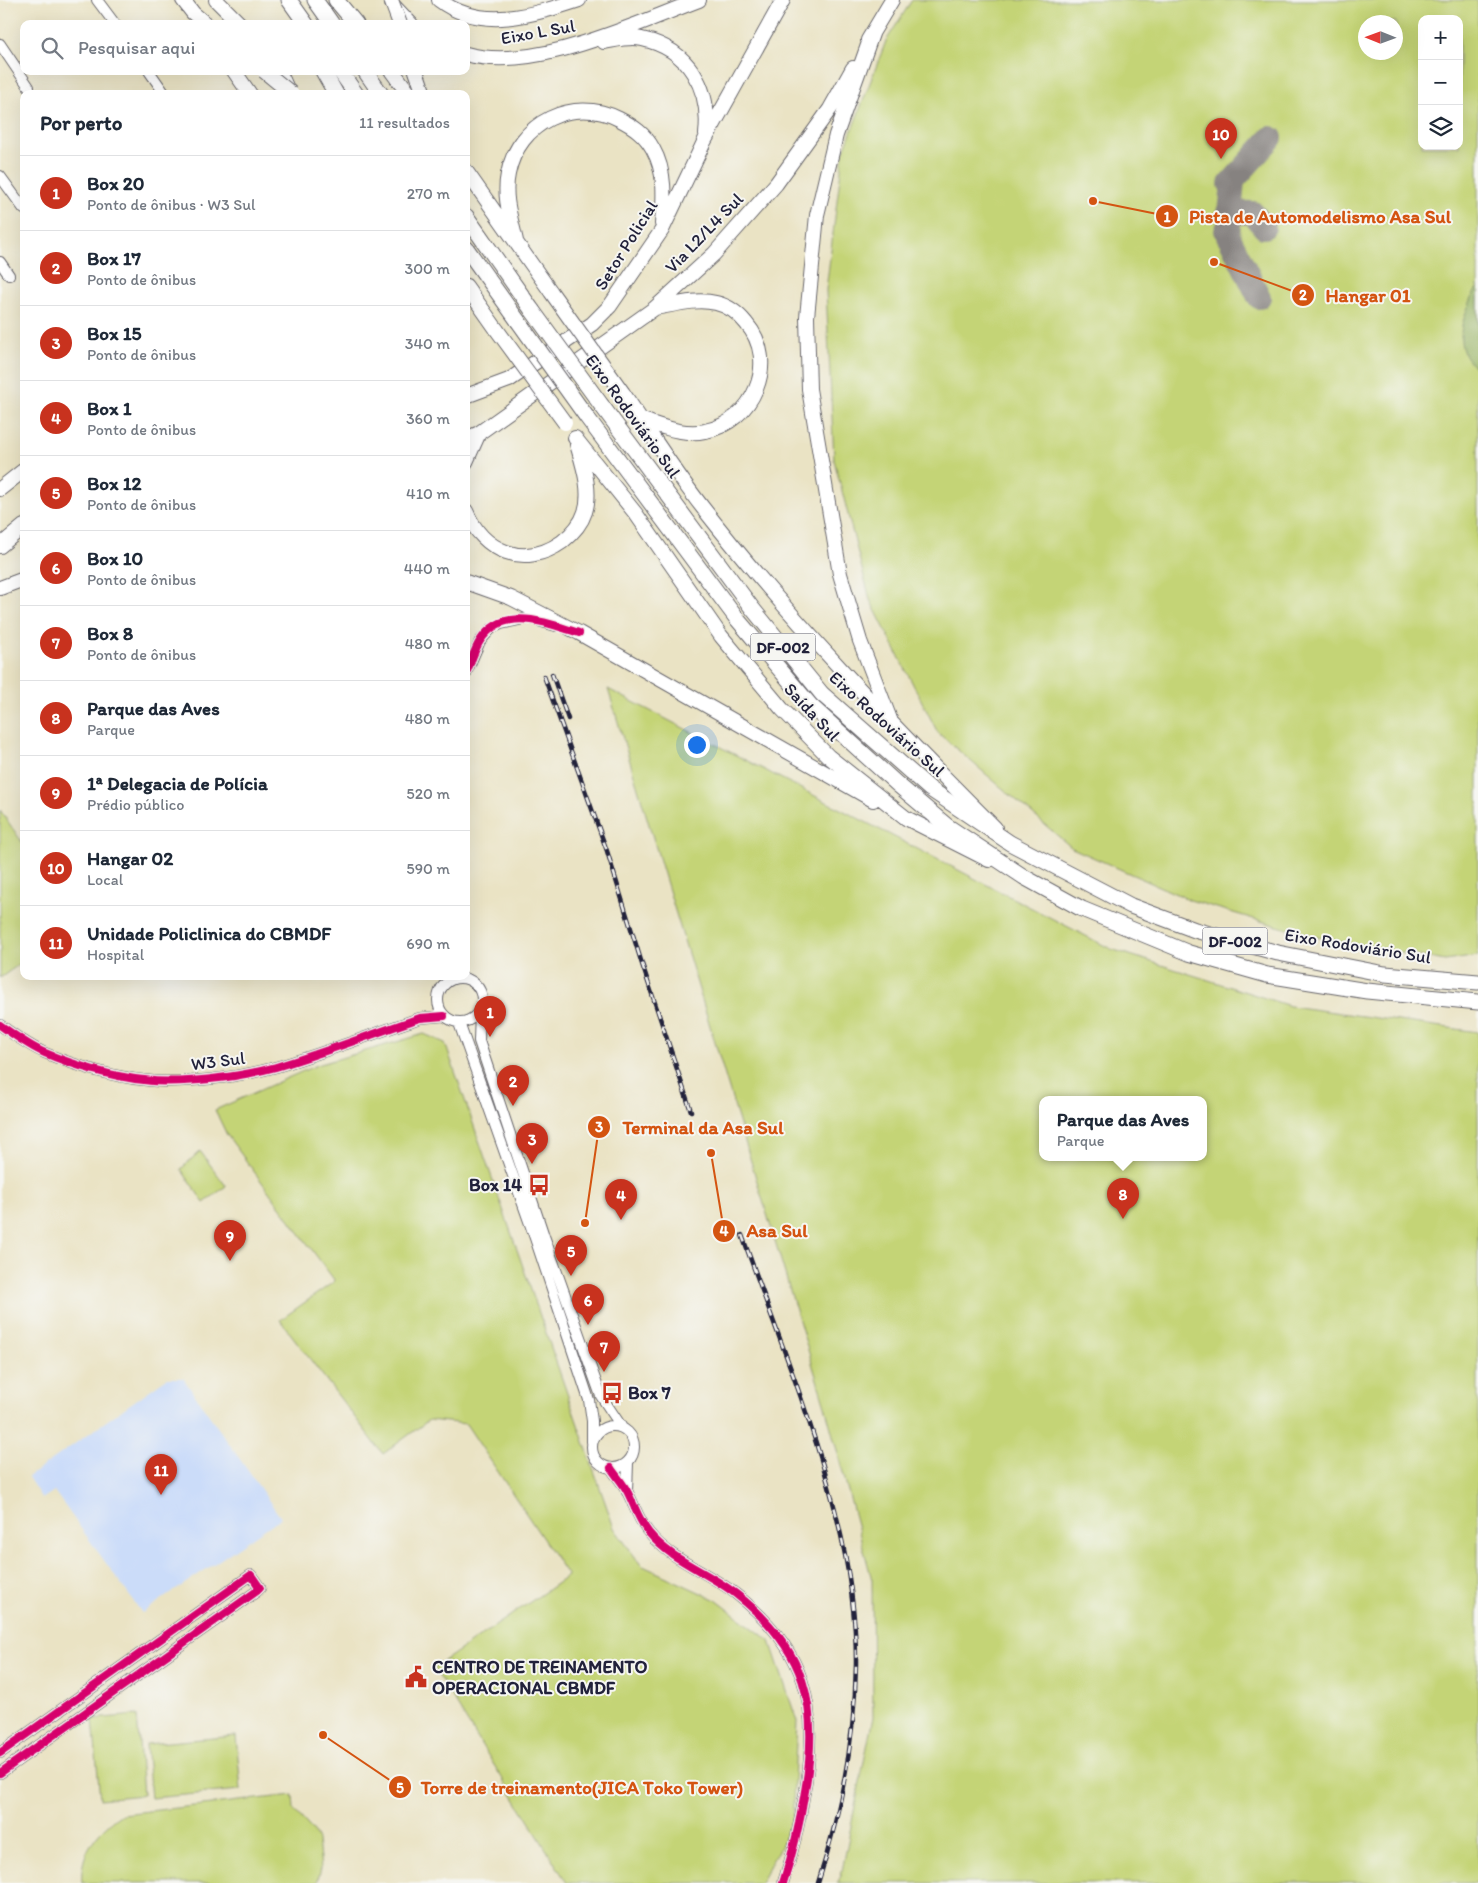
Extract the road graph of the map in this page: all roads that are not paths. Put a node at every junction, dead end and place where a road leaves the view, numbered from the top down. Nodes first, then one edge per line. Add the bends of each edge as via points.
1 (97, 0) edge
2 (183, 0) edge
3 (216, 0) edge
4 (281, 0) edge
5 (289, 0) edge
6 (315, 0) edge
7 (336, 0) edge
8 (390, 0) edge
9 (439, 0) edge
10 (578, 0) edge
11 (699, 0) edge
12 (783, 0) edge
13 (892, 0) edge
14 (197, 18) edge
15 (111, 20) edge
16 (236, 20) edge
17 (293, 20) edge
18 (303, 20) edge
19 (329, 20) edge
20 (353, 20) edge
21 (398, 20) edge
22 (408, 20) edge
23 (872, 34) junction
24 (0, 44) edge
25 (576, 46) junction
26 (470, 55) edge
27 (20, 73) edge
28 (22, 75) edge
29 (152, 75) edge
30 (237, 75) edge
31 (269, 75) edge
32 (281, 75) edge
33 (325, 75) edge
34 (343, 75) edge
35 (368, 75) edge
36 (395, 75) edge
37 (417, 75) edge
38 (30, 87) dead end
39 (162, 90) edge
40 (247, 90) edge
41 (286, 90) edge
42 (289, 90) edge
43 (334, 90) edge
44 (353, 90) edge
45 (378, 90) edge
46 (406, 90) edge
47 (423, 90) edge
48 (705, 140) junction
49 (0, 176) edge
50 (470, 177) edge
51 (20, 204) edge
52 (470, 222) edge
53 (662, 230) junction
54 (516, 241) junction
55 (470, 254) edge
56 (0, 262) edge
57 (9, 275) dead end
58 (470, 292) edge
59 (655, 308) junction
60 (470, 395) edge
61 (642, 420) junction
62 (479, 433) junction
63 (470, 437) edge
64 (575, 438) junction
65 (470, 453) edge
66 (20, 473) edge
67 (0, 489) edge
68 (470, 521) edge
69 (20, 529) edge
70 (0, 546) edge
71 (20, 580) edge
72 (470, 583) edge
73 (0, 588) edge
74 (578, 633) junction
75 (470, 664) edge
76 (893, 727) junction
77 (906, 818) junction
78 (1010, 843) junction
79 (1024, 878) junction
80 (451, 980) edge
81 (469, 980) edge
82 (1478, 982) edge
83 (438, 1000) junction
84 (1478, 1002) edge
85 (480, 1012) junction
86 (444, 1016) junction
87 (420, 1018) junction
88 (460, 1023) junction
89 (0, 1025) edge
90 (621, 1426) junction
91 (592, 1442) junction
92 (628, 1462) junction
93 (611, 1468) junction
94 (628, 1492) junction
95 (231, 1590) junction
96 (239, 1604) junction
97 (96, 1685) junction
98 (106, 1697) junction
99 (0, 1753) edge
100 (0, 1773) edge
101 (783, 1883) edge

1 - 15 street
2 - 14 main road
3 - 16 main road
4 - 17 highway
5 - 18 highway
6 - 19 highway
7 - 20 highway
8 - 21 main road, bridge
8 - 22 main road
9 - 10 main road via 466,15 492,19 519,18
11 - 25 main road, Eixo L Sul
12 - 48 main road, Setor Policial
13 - 23 main road, Via L2/L4 Sul
23 - 59 main road, Via L2/L4 Sul via 830,109 776,184 714,254
23 - 76 main road via 836,135 817,215 808,317 809,389 840,574 860,641
24 - 27 street
25 - 26 main road, Eixo L Sul via 503,59
25 - 48 main road via 642,39 678,56 696,74 704,95
28 - 38 street
29 - 39 street
30 - 40 main road
31 - 41 main road, bridge
32 - 42 main road
33 - 43 highway
34 - 44 highway
35 - 45 highway
36 - 46 highway
37 - 47 main road
48 - 53 main road, Setor Policial
49 - 51 street
50 - 54 main road
52 - 78 highway, Eixo Rodoviário Sul / DF-002, bridge via 752,608 822,694 930,789
53 - 54 main road via 662,173 653,149 637,128 608,114 564,111 545,118 515,151 508,173 506,196
53 - 60 main road, Setor Policial via 610,306 592,324 509,380
54 - 61 main road, bridge
55 - 79 highway, Eixo Rodoviário Sul / DF-002, bridge via 737,619 811,706 948,826
56 - 57 street
58 - 64 main road, bridge
59 - 61 main road via 715,302 736,311 754,332 761,354 760,382 749,403 719,428 681,432
59 - 62 main road, Via L2/L4 Sul
61 - 76 main road via 701,506 757,575
62 - 63 main road, Via L2/L4 Sul
62 - 65 main road
64 - 68 main road via 584,469 587,503 573,533 554,547 536,554 519,555 502,551 482,538
64 - 77 main road, Saída Sul via 636,514 721,636 782,709 828,756
66 - 67 main road
69 - 70 main road
71 - 73 main road
72 - 74 main road via 511,598
74 - 75 street via 528,618 501,624 480,641
74 - 77 main road
76 - 78 main road
77 - 79 main road, Saída Sul
78 - 82 highway, Eixo Rodoviário Sul / DF-002 via 1131,906 1195,930 1278,953 1385,974
79 - 84 highway, Eixo Rodoviário Sul / DF-002 via 1082,909 1189,953 1267,975 1367,991
80 - 83 street via 442,987
81 - 85 street via 480,988
83 - 86 street
83 - 87 street, W3 Sul
85 - 88 street via 468,1022
85 - 90 street via 479,1041 544,1236 601,1396
86 - 87 street, W3 Sul
86 - 88 street
87 - 89 street, W3 Sul via 275,1067 221,1077 176,1080 130,1078 45,1053
88 - 91 street via 589,1400
90 - 91 street via 603,1428
90 - 92 street via 635,1446
91 - 93 street via 595,1460
92 - 93 street
92 - 94 street
93 - 94 street
94 - 101 street via 636,1515 649,1533 665,1549 755,1609 779,1634 795,1660 808,1702 811,1748 794,1849
95 - 96 street
95 - 96 street via 251,1575 260,1588
95 - 97 street
96 - 98 street
97 - 98 street
97 - 99 street
98 - 100 street

